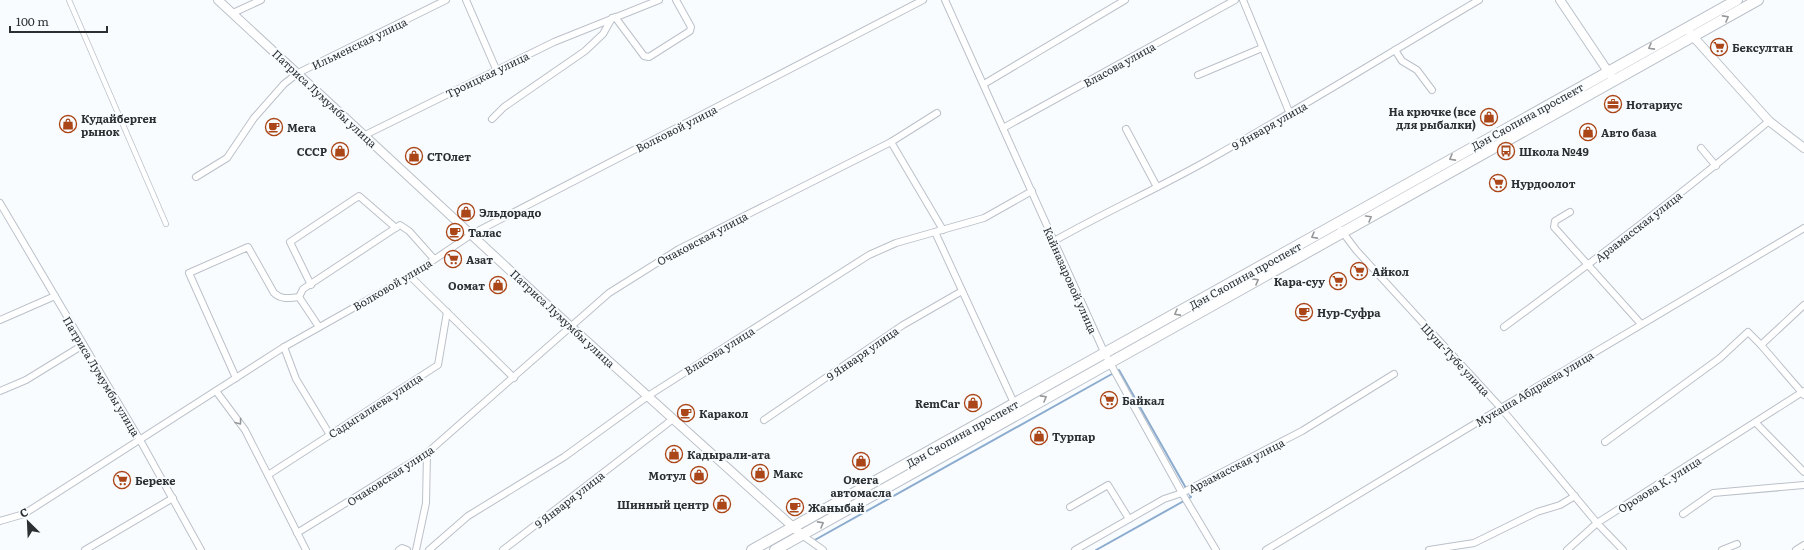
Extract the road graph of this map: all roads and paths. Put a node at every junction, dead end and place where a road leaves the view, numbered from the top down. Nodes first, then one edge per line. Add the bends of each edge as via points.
1 (69, 0) edge
2 (218, 0) edge
3 (260, 0) edge
4 (446, 0) edge
5 (466, 0) edge
6 (659, 0) edge
7 (676, 0) edge
8 (923, 0) edge
9 (945, 0) edge
10 (1125, 0) edge
11 (1235, 0) edge
12 (1243, 0) edge
13 (1479, 0) edge
14 (1560, 0) edge
15 (1737, 0) edge
16 (1758, 0) edge
17 (233, 13) junction
18 (614, 18) junction
19 (1685, 28) junction
20 (1693, 37) junction
21 (1262, 48) junction
22 (1395, 50) junction
23 (496, 69) junction
24 (1608, 71) junction
25 (298, 73) junction
26 (1198, 75) dead end
27 (1614, 80) junction
28 (984, 84) junction
29 (1432, 90) dead end
30 (937, 113) dead end
31 (1290, 114) junction
32 (492, 119) dead end
33 (1769, 121) junction
34 (1003, 128) junction
35 (1126, 129) dead end
36 (365, 135) junction
37 (891, 142) junction
38 (1701, 148) dead end
39 (1804, 148) edge
40 (1716, 166) junction
41 (196, 177) dead end
42 (1157, 188) junction
43 (1032, 191) junction
44 (1, 206) edge
45 (1570, 212) dead end
46 (1337, 223) junction
47 (166, 224) dead end
48 (396, 228) junction
49 (1804, 228) edge
50 (944, 230) junction
51 (935, 232) junction
52 (1343, 233) junction
53 (472, 234) junction
54 (1054, 241) junction
55 (434, 259) junction
56 (1587, 265) junction
57 (410, 276) junction
58 (311, 285) junction
59 (962, 291) junction
60 (55, 296) junction
61 (299, 297) junction
62 (1804, 306) edge
63 (447, 312) junction
64 (0, 320) edge
65 (1641, 324) junction
66 (319, 327) junction
67 (571, 327) junction
68 (1504, 327) dead end
69 (84, 345) junction
70 (1762, 345) junction
71 (284, 347) junction
72 (1107, 358) junction
73 (1394, 374) dead end
74 (236, 378) junction
75 (514, 378) junction
76 (0, 391) edge
77 (216, 391) junction
78 (1803, 393) edge
79 (648, 396) junction
80 (1014, 404) junction
81 (1501, 408) junction
82 (673, 419) junction
83 (764, 420) dead end
84 (1756, 423) junction
85 (330, 435) junction
86 (140, 440) junction
87 (1605, 442) dead end
88 (942, 443) junction
89 (427, 453) junction
90 (947, 453) junction
91 (1804, 472) edge
92 (268, 475) junction
93 (1804, 485) edge
94 (1182, 493) junction
95 (1575, 496) junction
96 (173, 498) junction
97 (1070, 507) dead end
98 (1683, 514) dead end
99 (1129, 519) junction
100 (0, 521) edge
101 (1598, 523) junction
102 (793, 527) junction
103 (297, 533) junction
104 (802, 535) junction
105 (1737, 544) dead end
106 (1804, 545) edge
107 (85, 550) edge
108 (201, 550) edge
109 (306, 550) edge
110 (399, 550) edge
111 (407, 550) edge
112 (416, 550) edge
113 (429, 550) edge
114 (503, 550) edge
115 (752, 550) edge
116 (775, 550) edge
117 (823, 550) edge
118 (1075, 550) edge
119 (1216, 550) edge
120 (1266, 550) edge
121 (1429, 550) edge
122 (1567, 550) edge
123 (1623, 550) edge
124 (1722, 550) edge
125 (1796, 550) edge

1 - 47 street
2 - 17 street, Патриса Лумумбы улица
3 - 17 street
4 - 25 street, Ильменская улица
5 - 23 street
6 - 18 street, Троицкая улица
7 - 18 street via 691,27 690,31 649,58 644,56
8 - 53 street, Волковой улица
9 - 28 street, Кайназаровой улица
10 - 28 street
11 - 34 street, Власова улица
12 - 21 street
13 - 22 street, 9 Января улица
14 - 24 street
15 - 19 main road, Дэн Сяопина проспект
20 -> 16 main road, Дэн Сяопина проспект
17 - 25 street, Патриса Лумумбы улица
18 - 23 street, Троицкая улица
18 - 32 street via 603,34 585,51 504,107
19 - 20 street
19 -> 24 main road, Дэн Сяопина проспект
20 - 27 main road, Дэн Сяопина проспект
20 - 33 street
21 - 26 street
21 - 31 street
22 - 29 street via 1402,61 1417,70
22 - 31 street, 9 Января улица
23 - 36 street, Троицкая улица
24 - 27 street
24 -> 46 main road, Дэн Сяопина проспект
25 - 36 street, Патриса Лумумбы улица
25 - 41 street, Ильменская улица via 284,84 254,118 227,158
52 -> 27 main road, Дэн Сяопина проспект
28 - 34 street, Кайназаровой улица
30 - 37 street, Очаковская улица
31 - 42 street, 9 Января улица
33 - 39 street
33 - 40 street, Арзамасская улица
34 - 43 street, Кайназаровой улица
35 - 42 street
36 - 53 street, Патриса Лумумбы улица
37 - 50 street
37 - 67 street, Очаковская улица via 678,249 610,293
38 - 40 street
40 - 56 street, Арзамасская улица
42 - 54 street, 9 Января улица via 1096,217
43 - 50 street, Власова улица via 984,218
43 - 54 street, Кайназаровой улица
44 - 60 street, Патриса Лумумбы улица
45 - 56 street via 1555,221 1554,227
46 - 52 street, Шуш-Тубе улица
46 -> 72 main road, Дэн Сяопина проспект
48 - 55 street via 400,225 409,231
48 - 58 street
48 - 58 street via 359,196 290,242
49 - 65 street, Мукаша Абдраева улица
50 - 51 street, Власова улица
51 - 59 street
51 - 79 street, Власова улица via 869,255
72 -> 52 main road, Дэн Сяопина проспект
52 - 81 street, Шуш-Тубе улица
53 - 55 street, Волковой улица
53 - 67 street, Патриса Лумумбы улица
54 - 72 street, Кайназаровой улица
55 - 57 street, Волковой улица
56 - 65 street
56 - 68 street, Арзамасская улица
57 - 63 street
57 - 66 street, Волковой улица
58 - 61 street via 303,289
59 - 80 street
59 - 83 street, 9 Января улица via 902,325
60 - 64 street
60 - 69 street, Патриса Лумумбы улица
61 - 66 street
61 - 74 street via 284,298 274,293 248,247 189,273
62 - 70 street
63 - 75 street
63 - 85 street, Садыгалиева улица via 438,365
65 - 81 street, Мукаша Абдраева улица
66 - 71 street, Волковой улица
67 - 75 street, Очаковская улица
67 - 79 street, Патриса Лумумбы улица
69 - 76 street via 26,380
69 - 86 street, Патриса Лумумбы улица
70 - 78 street
70 - 87 street via 1748,332 1720,358
71 - 74 street, Волковой улица
71 - 85 street via 296,379
72 - 80 main road, Дэн Сяопина проспект
90 -> 72 main road, Дэн Сяопина проспект
72 - 94 street, Кайназаровой улица
73 - 94 street, Арзамасская улица via 1302,431
74 - 77 street, Волковой улица
75 - 89 street, Очаковская улица
77 - 86 street, Волковой улица
77 -> 92 street via 246,430
78 - 84 street, Орозова К. улица
79 - 82 street, Патриса Лумумбы улица
79 - 113 street, Власова улица via 564,457 468,516
80 - 88 main road, Дэн Сяопина проспект
81 - 95 street, Шуш-Тубе улица
81 - 120 street, Мукаша Абдраева улица
82 - 102 street, Патриса Лумумбы улица
82 - 114 street, 9 Января улица
84 - 91 street
84 - 101 street, Орозова К. улица
85 - 92 street, Садыгалиева улица
86 - 96 street, Патриса Лумумбы улица
86 - 100 street, Волковой улица via 24,514
88 - 90 main road
88 - 102 main road, Дэн Сяопина проспект
89 - 103 street, Очаковская улица
89 - 112 street via 426,503
104 -> 90 main road, Дэн Сяопина проспект
92 - 103 street
93 - 98 street via 1713,493
94 - 99 street, Арзамасская улица via 1164,499
94 - 119 street, Кайназаровой улица
95 - 101 street, Шуш-Тубе улица
95 - 121 street via 1474,543
96 - 107 street
96 - 108 street, Патриса Лумумбы улица
97 - 99 street via 1108,485
99 - 118 street, Арзамасская улица
101 - 122 street, Орозова К. улица
101 - 123 street, Шуш-Тубе улица
102 - 104 street, Патриса Лумумбы улица
102 - 115 main road, Дэн Сяопина проспект
103 - 109 street
104 - 116 main road, Дэн Сяопина проспект
104 - 117 street, Патриса Лумумбы улица
105 - 124 street
106 - 125 street
110 - 111 street

